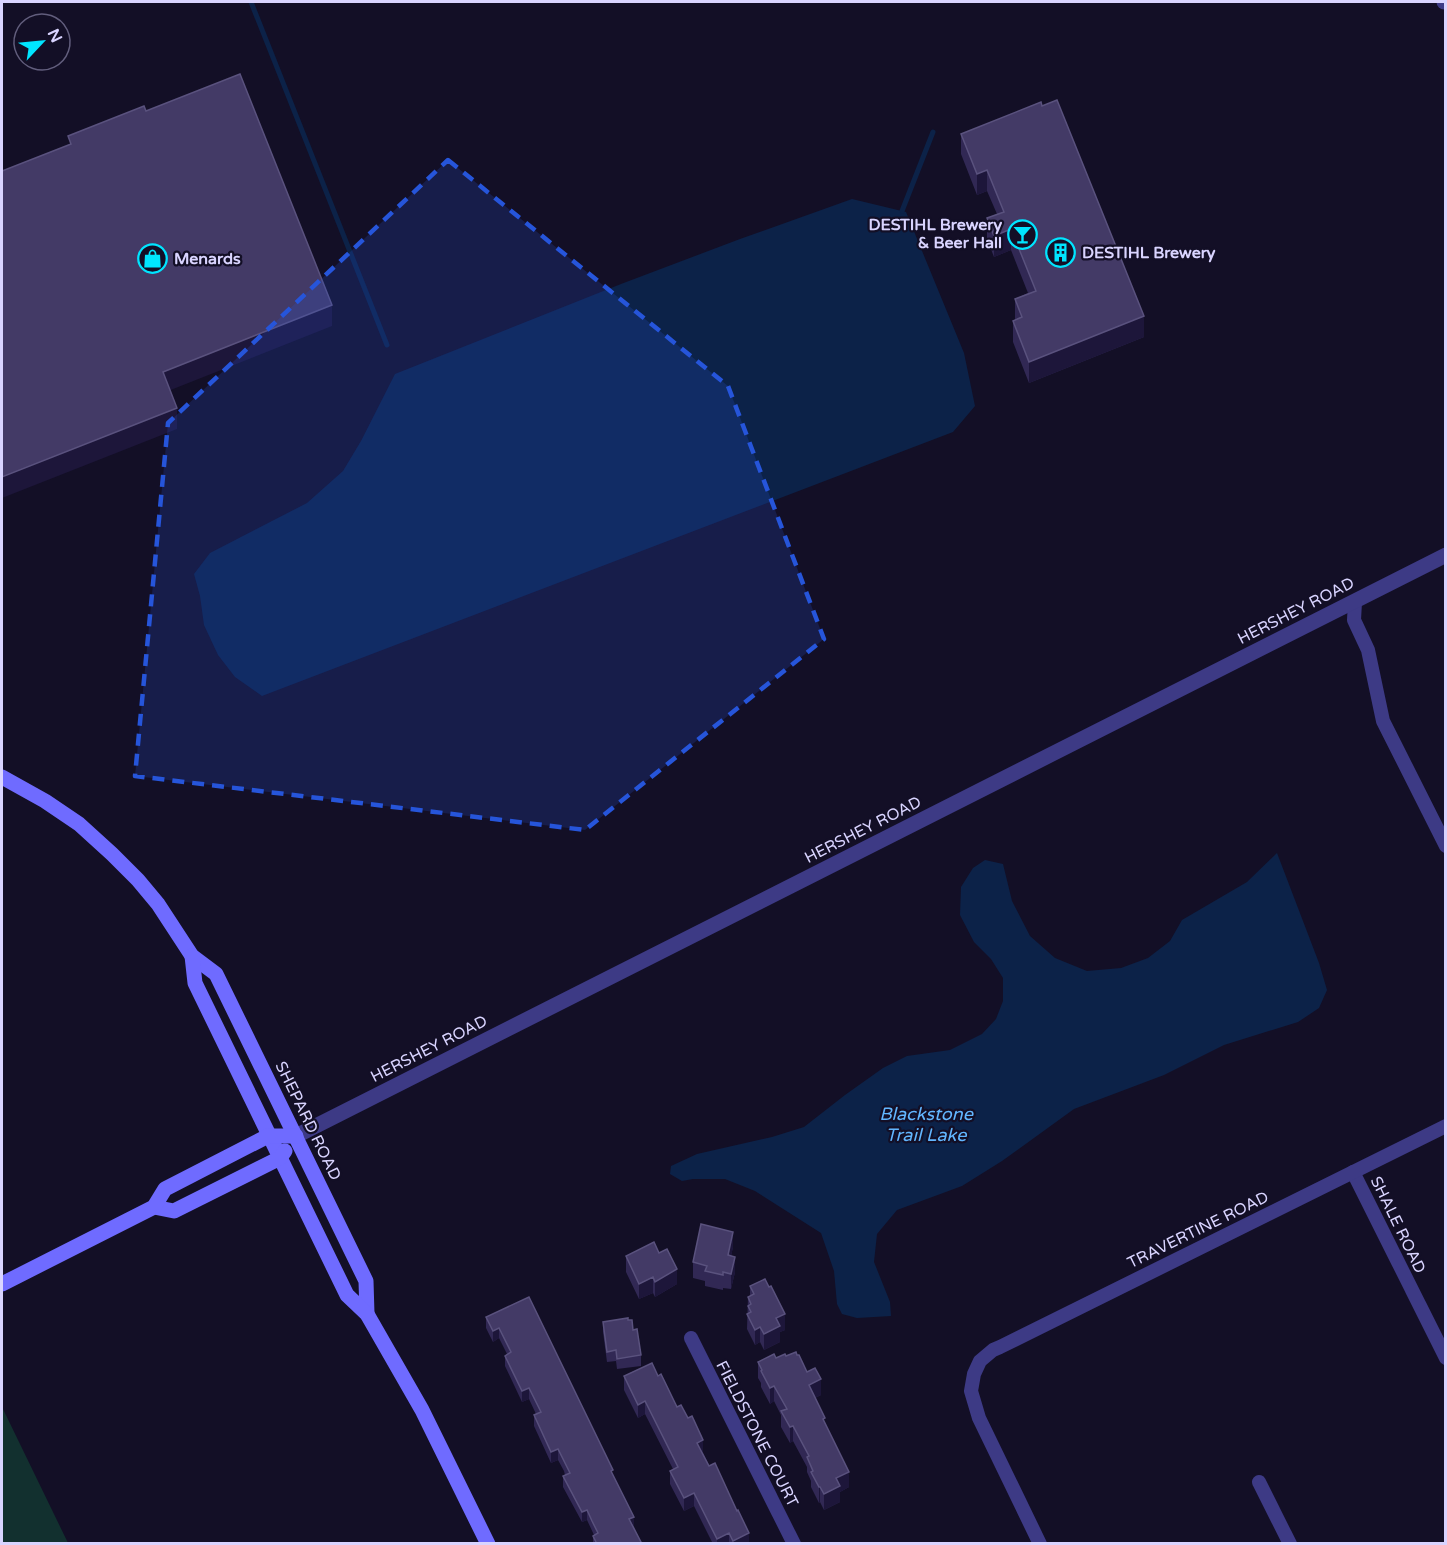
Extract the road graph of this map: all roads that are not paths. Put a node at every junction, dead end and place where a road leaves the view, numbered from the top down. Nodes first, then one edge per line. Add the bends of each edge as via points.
1 (1446, 555) edge
2 (1355, 602) junction
3 (2, 777) edge
4 (1446, 846) edge
5 (192, 956) junction
6 (1446, 1126) edge
7 (268, 1136) junction
8 (296, 1136) junction
9 (280, 1158) junction
10 (1353, 1172) junction
11 (154, 1207) junction
12 (2, 1284) edge
13 (367, 1314) junction
14 (691, 1338) dead end
15 (1446, 1358) edge
16 (1260, 1482) dead end
17 (488, 1544) edge
18 (794, 1544) edge
19 (1040, 1544) edge
20 (1290, 1544) edge

1 - 2 street, HERSHEY ROAD
2 - 4 street via 1354,620 1368,650 1383,721
2 - 8 street, HERSHEY ROAD
3 - 5 main road, SHEPARD ROAD via 79,824 112,854 158,904
5 - 7 main road, SHEPARD ROAD via 195,983
5 - 8 main road, SHEPARD ROAD via 216,974
6 - 10 street, TRAVERTINE ROAD
7 - 8 main road, HERSHEY ROAD
7 - 9 main road, SHEPARD ROAD
7 - 11 main road, HERSHEY ROAD via 165,1189
8 - 9 main road, HERSHEY ROAD
8 - 13 main road, SHEPARD ROAD via 366,1281
9 - 11 main road, HERSHEY ROAD via 174,1211
9 - 13 main road, SHEPARD ROAD via 347,1295
10 - 15 street, SHALE ROAD
10 - 19 street, TRAVERTINE ROAD via 1000,1347 980,1361 971,1391 979,1418
11 - 12 main road, HERSHEY ROAD
13 - 17 main road, SHEPARD ROAD via 422,1410
14 - 18 street, FIELDSTONE COURT
16 - 20 street

